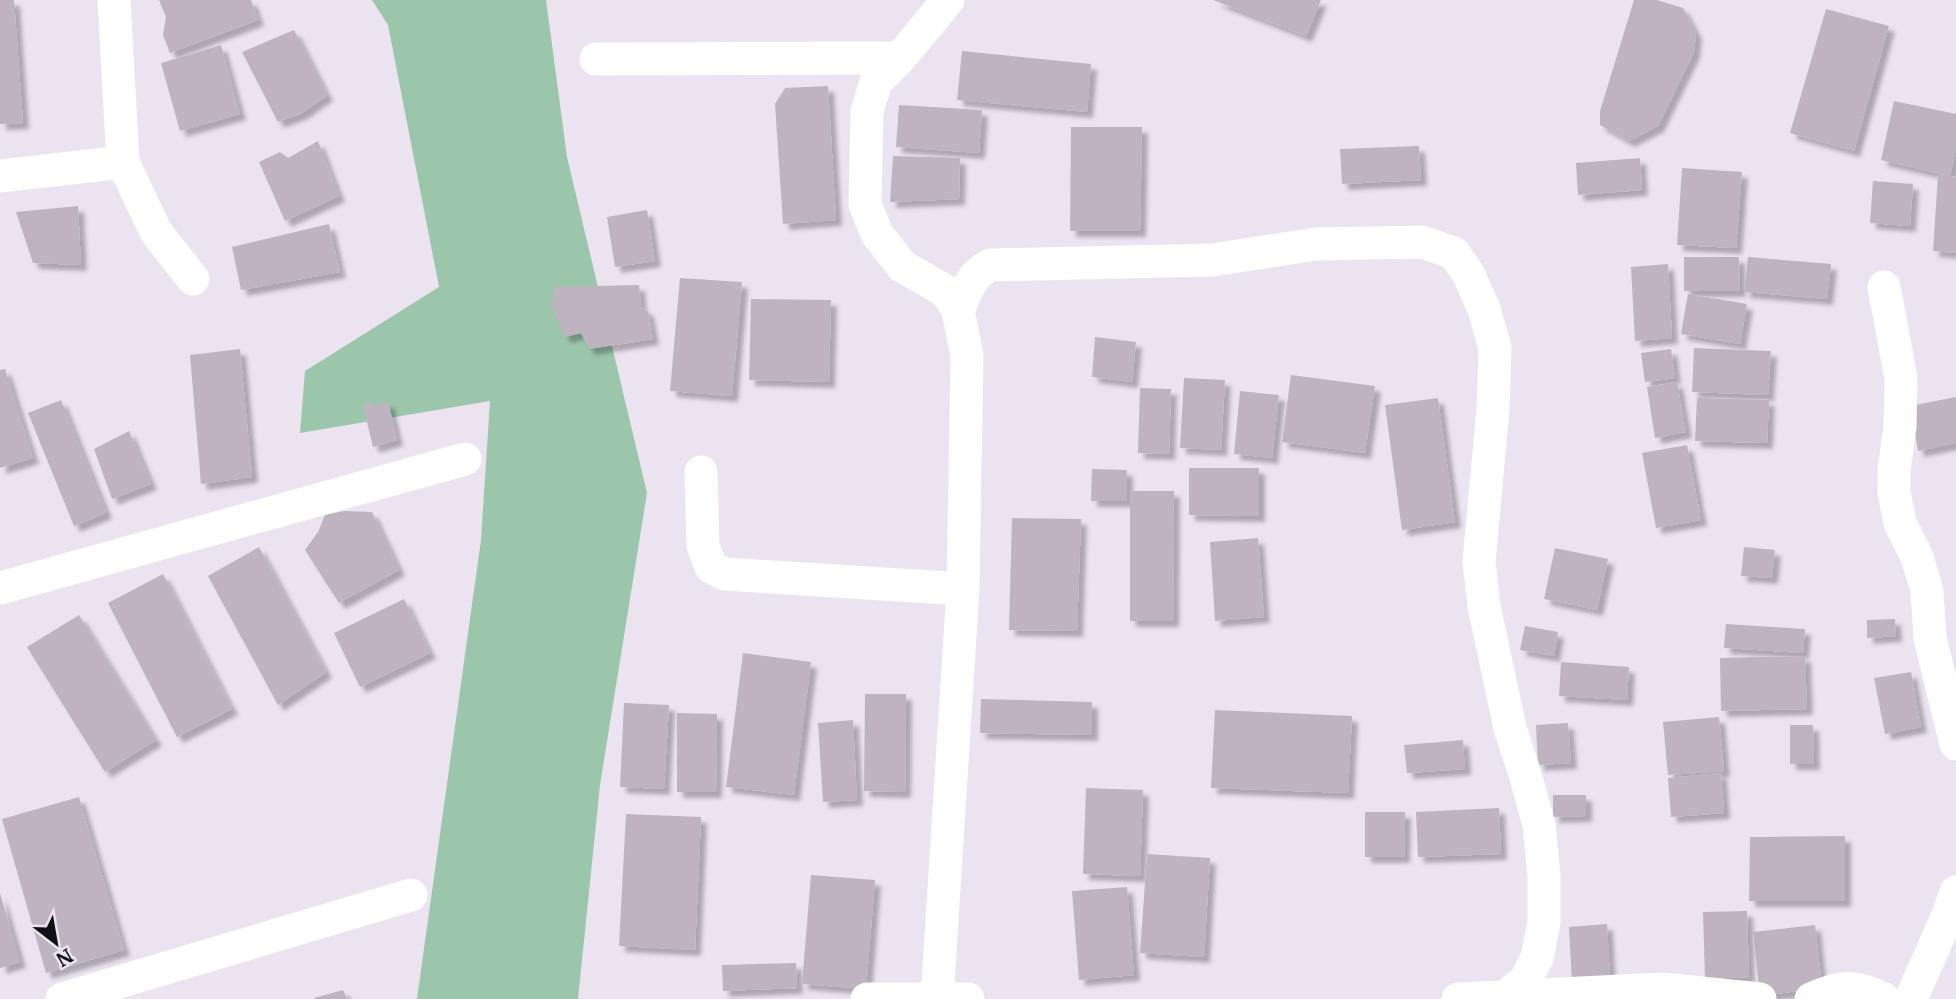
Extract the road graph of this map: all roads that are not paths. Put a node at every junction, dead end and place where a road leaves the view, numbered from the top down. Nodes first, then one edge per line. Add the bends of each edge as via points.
1 (114, 0) edge
2 (948, 0) edge
3 (900, 58) junction
4 (596, 59) dead end
5 (123, 162) junction
6 (0, 176) edge
7 (193, 279) dead end
8 (1884, 287) dead end
9 (958, 311) junction
10 (465, 458) dead end
11 (701, 472) dead end
12 (0, 588) edge
13 (963, 589) junction
14 (1956, 744) edge
15 (1956, 892) edge
16 (411, 895) dead end
17 (1504, 997) junction
18 (62, 999) edge
19 (867, 999) edge
20 (947, 999) edge
21 (1458, 999) edge
22 (1760, 999) edge
23 (1811, 999) edge
24 (1884, 999) edge
25 (1911, 999) edge

1 - 5 street
2 - 3 street
3 - 4 street
3 - 9 street via 876,82 867,111 865,204 877,234 902,266 947,292
5 - 6 street
5 - 7 street via 156,232
8 - 14 street via 1901,378 1894,492 1900,523 1927,591 1930,638
9 - 13 street via 967,355
9 - 17 street via 977,272 990,265 1212,261 1343,243 1422,242 1454,253 1485,309 1495,348 1479,562 1510,728 1539,825 1544,875 1544,923 1537,958 1525,981
10 - 12 street
11 - 13 street via 704,547 711,567 724,574
13 - 20 street
15 - 25 street
16 - 18 street
17 - 21 street
17 - 22 street via 1662,989
19 - 20 street
23 - 24 street via 1836,989 1857,989

